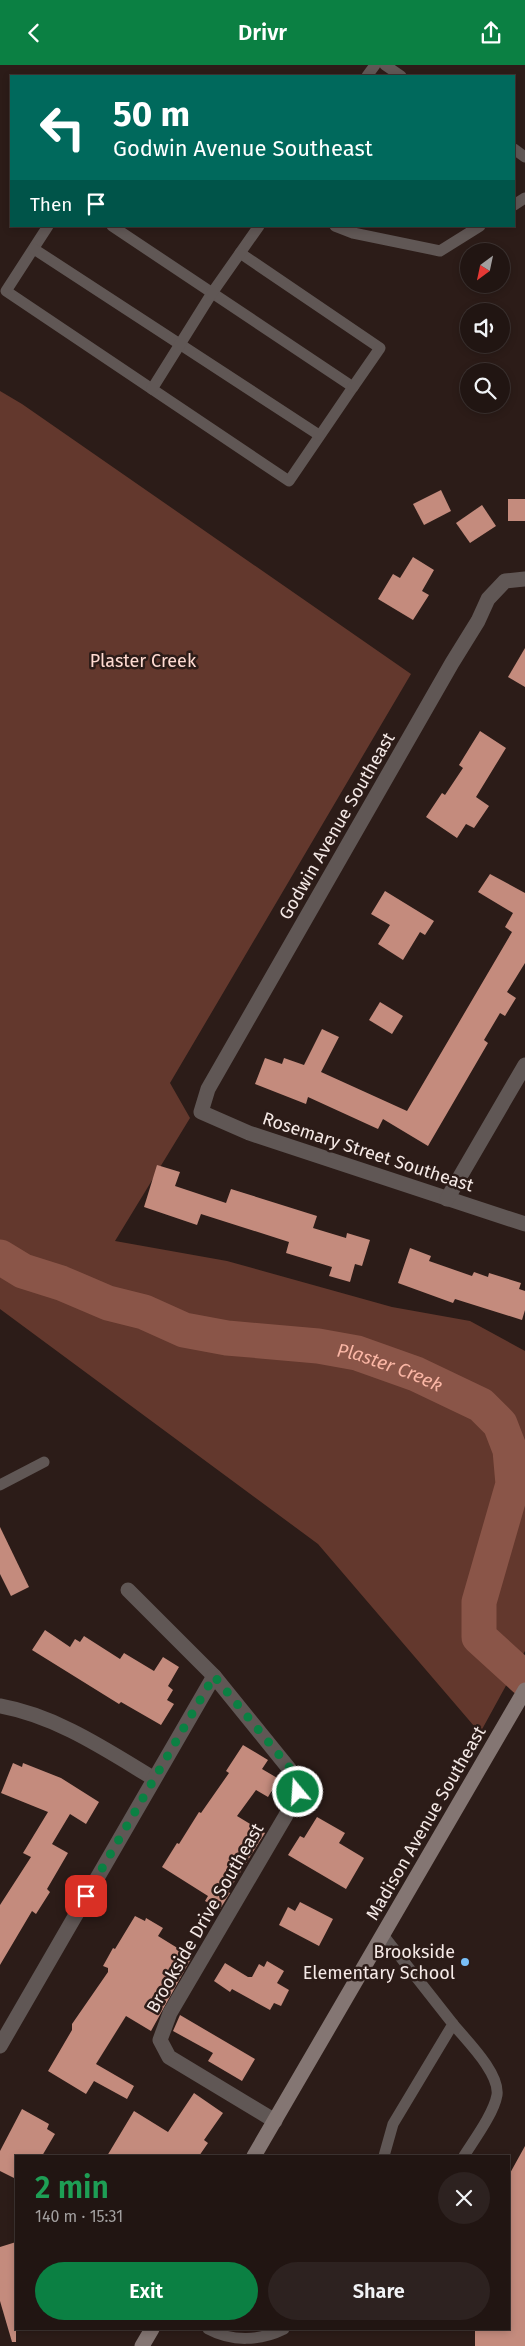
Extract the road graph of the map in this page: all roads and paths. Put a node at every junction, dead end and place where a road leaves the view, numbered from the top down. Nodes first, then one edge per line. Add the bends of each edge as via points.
1 (384, 65) edge
2 (399, 75) edge
3 (47, 227) edge
4 (113, 227) edge
5 (258, 227) edge
6 (342, 227) edge
7 (478, 227) edge
8 (355, 229) edge
9 (34, 249) junction
10 (240, 253) junction
11 (212, 293) junction
12 (180, 344) junction
13 (353, 387) junction
14 (152, 389) junction
15 (319, 435) junction
16 (525, 579) edge
17 (525, 1065) edge
18 (202, 1112) joint
19 (447, 1199) junction
20 (525, 1223) edge
21 (44, 1462) dead end
22 (0, 1485) edge
23 (128, 1590) dead end
24 (214, 1676) junction
25 (525, 1691) edge
26 (0, 1706) edge
27 (153, 1779) junction
28 (383, 1935) junction
29 (453, 2024) junction
30 (0, 2046) edge
31 (275, 2121) junction
32 (255, 2155) edge
33 (384, 2155) edge
34 (465, 2155) edge
35 (151, 2330) edge
36 (210, 2330) edge
37 (282, 2330) edge
38 (142, 2346) edge

1 - 2 lane
3 - 9 lane
4 - 11 lane
5 - 10 lane
6 - 8 lane
7 - 8 lane via 440,251
9 - 12 lane
9 - 14 lane via 6,291
10 - 11 lane
10 - 13 lane via 380,349
11 - 12 lane
11 - 13 lane
12 - 14 lane
12 - 15 lane
13 - 15 lane
14 - 15 lane via 289,481
16 - 18 street, Godwin Avenue Southeast via 505,581 488,599 208,1089
17 - 19 street
18 - 19 street, Rosemary Street Southeast via 249,1133
19 - 20 street, Rosemary Street Southeast
21 - 22 lane
23 - 24 street, Brookside Drive Southeast
24 - 27 street
24 - 31 street, Brookside Drive Southeast via 294,1773 299,1781 298,1792 170,2013 160,2041 169,2057
25 - 28 street, Madison Avenue Southeast
26 - 27 street via 32,1714 65,1728
27 - 30 street
28 - 29 lane
28 - 31 street, Madison Avenue Southeast
29 - 33 lane via 393,2124
29 - 34 lane via 491,2071 497,2085 494,2104
31 - 32 street, Madison Avenue Southeast
35 - 38 street
36 - 37 lane via 232,2339 252,2339

